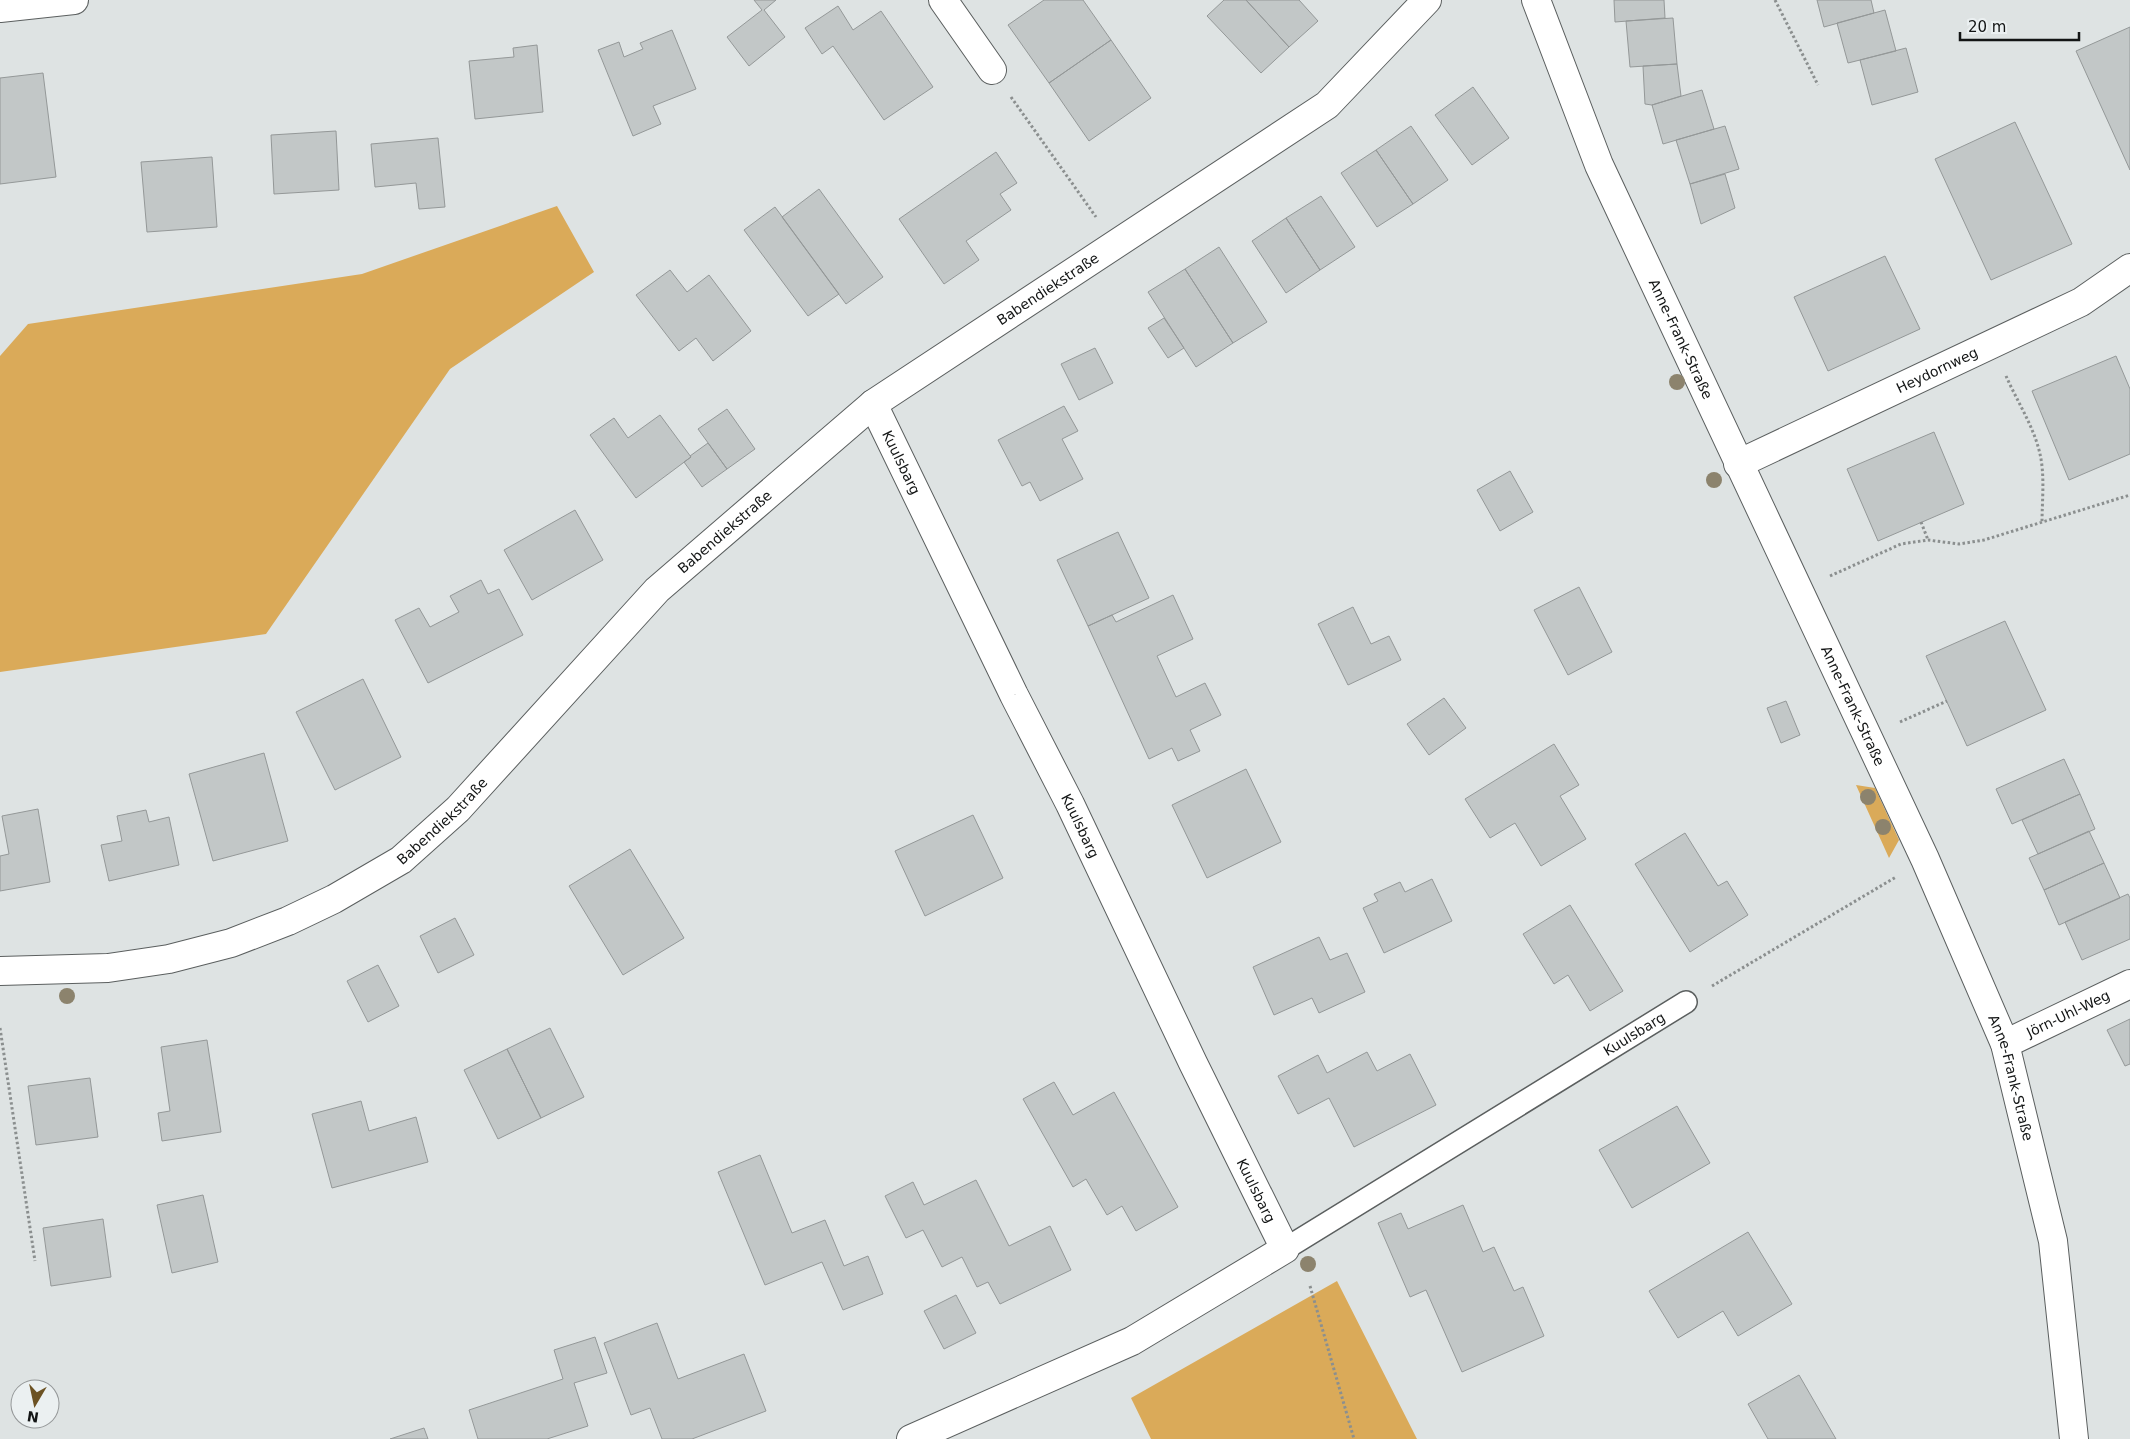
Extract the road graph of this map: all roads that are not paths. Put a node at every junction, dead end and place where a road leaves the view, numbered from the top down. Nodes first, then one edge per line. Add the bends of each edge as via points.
1 (74, 0) edge
2 (942, 0) edge
3 (1427, 0) edge
4 (1536, 0) edge
5 (0, 8) edge
6 (992, 70) dead end
7 (2130, 268) edge
8 (873, 404) junction
9 (1738, 464) junction
10 (0, 971) edge
11 (2130, 984) edge
12 (1686, 1002) road end
13 (2005, 1044) junction
14 (1285, 1249) junction
15 (911, 1439) edge
16 (2074, 1439) edge

1 - 5 street
2 - 6 street
3 - 8 street, Babendiekstraße via 1327,105
4 - 9 street, Anne-Frank-Straße via 1599,165
7 - 9 street, Heydornweg via 2081,302
8 - 10 street, Babendiekstraße via 656,590 458,809 401,860 334,899 288,921 231,942 168,959 108,968
8 - 14 street, Kuulsbarg
9 - 13 street, Anne-Frank-Straße via 1925,860
11 - 13 street, Jörn-Uhl-Weg
12 - 14 lane, Kuulsbarg
13 - 16 street, Anne-Frank-Straße via 2053,1241
14 - 15 street, Kuulsbarg via 1132,1341

